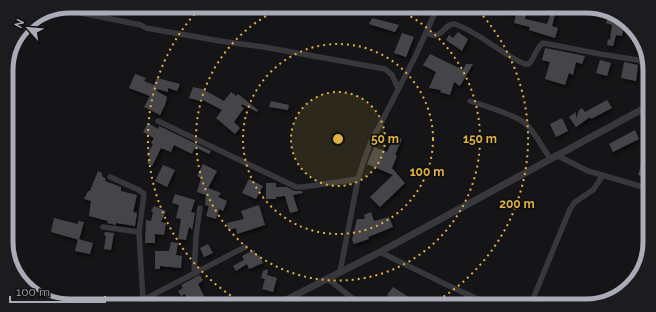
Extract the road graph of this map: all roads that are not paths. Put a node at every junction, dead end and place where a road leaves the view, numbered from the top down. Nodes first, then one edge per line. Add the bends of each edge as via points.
1 (81, 13) edge
2 (435, 13) edge
3 (426, 33) junction
4 (643, 62) edge
5 (398, 88) junction
6 (470, 100) dead end
7 (643, 109) edge
8 (158, 121) dead end
9 (553, 157) junction
10 (603, 175) junction
11 (110, 177) dead end
12 (358, 179) junction
13 (643, 187) edge
14 (200, 208) dead end
15 (104, 227) dead end
16 (139, 232) junction
17 (245, 248) dead end
18 (380, 252) junction
19 (340, 272) junction
20 (194, 274) junction
21 (328, 279) junction
22 (468, 294) junction
23 (143, 299) edge
24 (145, 299) edge
25 (288, 299) edge
26 (353, 299) edge
27 (466, 299) edge
28 (478, 299) edge
29 (533, 299) edge

1 - 5 street via 146,28 385,70 392,75
2 - 3 street
3 - 4 street via 435,36 449,25 455,24 477,34 498,50 525,64 532,61 543,43
3 - 5 street
5 - 12 street via 370,144
6 - 9 street via 524,122
7 - 9 street
8 - 12 street via 296,187
9 - 10 street
9 - 18 street
10 - 13 street
10 - 29 street via 593,190 575,202 570,209
11 - 16 street via 144,194
12 - 19 street
14 - 20 street via 194,251
15 - 16 street
16 - 23 street
17 - 20 street
18 - 19 street
18 - 22 street
19 - 21 street
20 - 24 street
21 - 25 street
21 - 26 street
22 - 27 street
22 - 28 street

